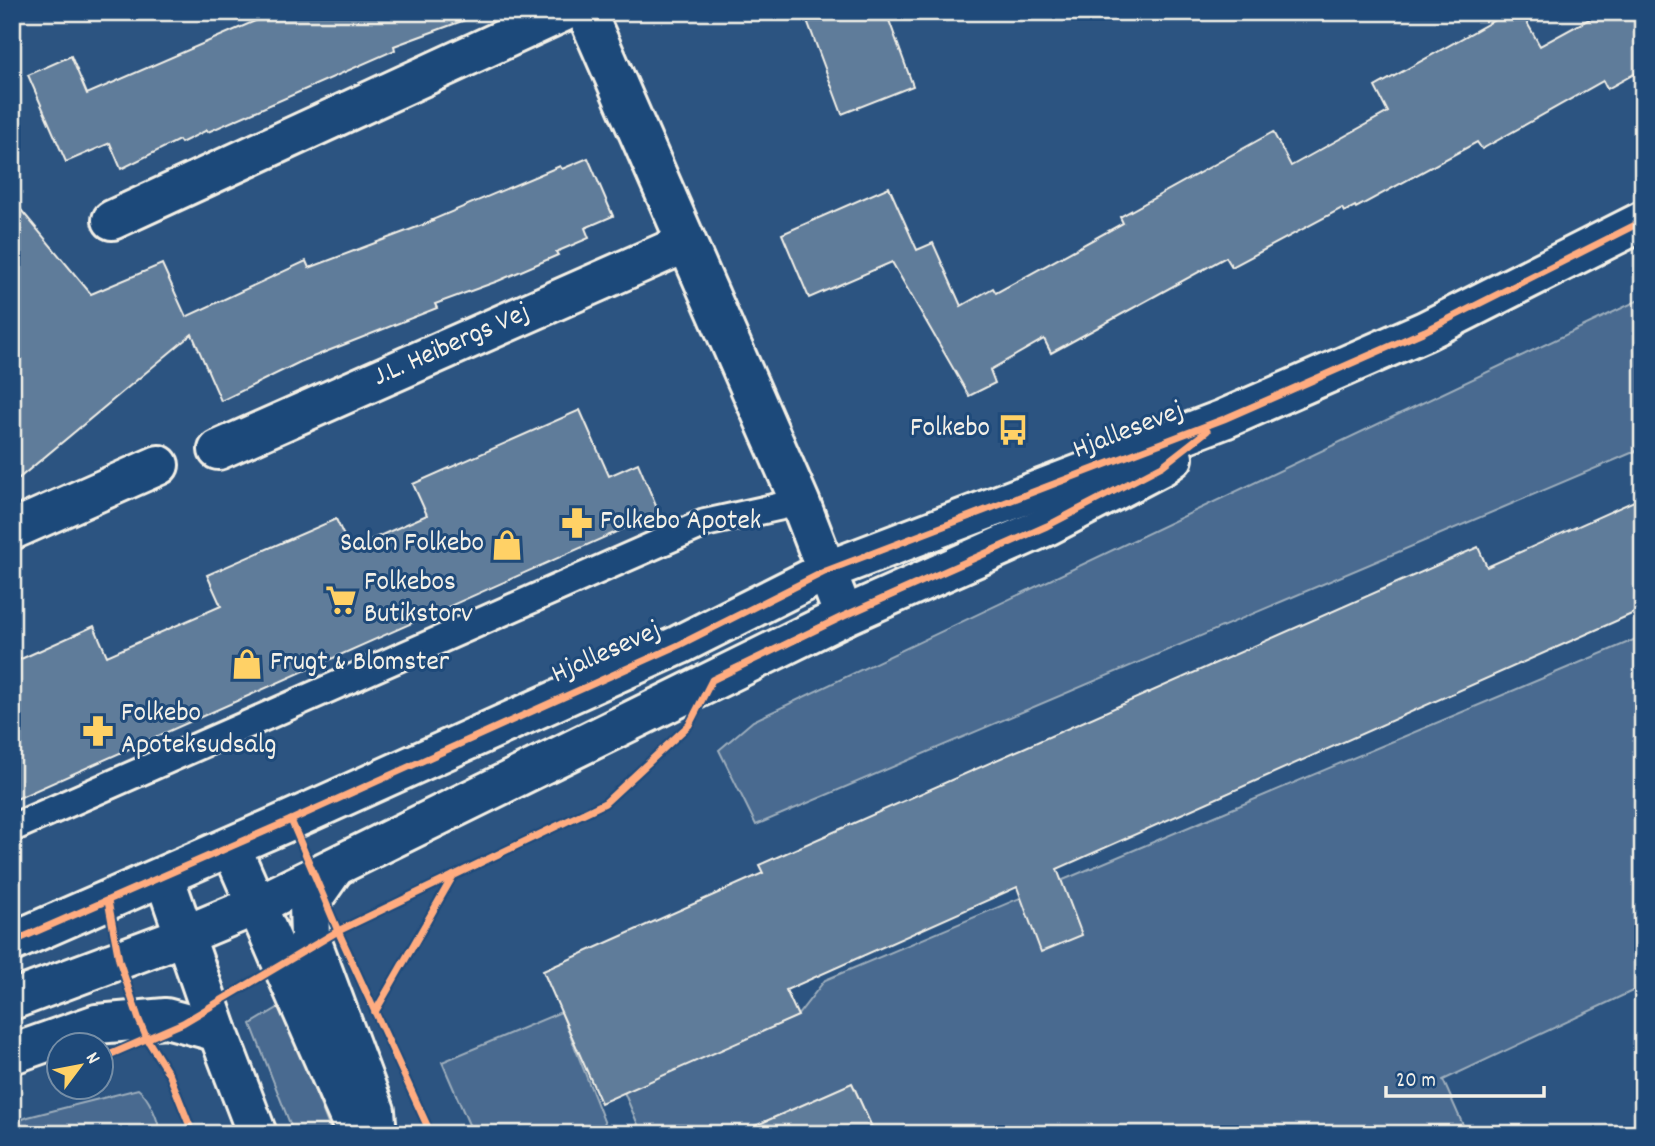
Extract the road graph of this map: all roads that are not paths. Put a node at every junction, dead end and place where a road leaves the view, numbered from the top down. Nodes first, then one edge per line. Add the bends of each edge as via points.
1 (563, 12) edge
2 (586, 12) edge
3 (112, 219) dead end
4 (1643, 221) edge
5 (686, 243) junction
6 (1224, 419) junction
7 (218, 450) dead end
8 (159, 465) dead end
9 (800, 502) junction
10 (12, 530) edge
11 (826, 571) junction
12 (844, 616) junction
13 (12, 828) edge
14 (230, 847) junction
15 (335, 867) junction
16 (164, 876) junction
17 (257, 905) junction
18 (183, 936) junction
19 (12, 942) edge
20 (12, 1000) edge
21 (218, 1032) junction
22 (12, 1054) edge
23 (257, 1134) edge
24 (360, 1134) edge
25 (377, 1134) edge

1 - 3 main road
2 - 5 main road
4 - 6 main road, Hjallesevej via 1425,331
5 - 7 main road, J.L. Heibergs Vej
5 - 9 main road
6 - 11 main road, Hjallesevej
6 - 12 main road, Hjallesevej via 1162,466 1047,526
8 - 10 main road
9 - 11 main road
9 - 13 lane via 705,523
11 - 12 main road
11 - 14 main road, Hjallesevej via 679,645
12 - 15 main road, Hjallesevej
14 - 16 main road, Hjallesevej
14 - 17 main road
15 - 17 main road, Hjallesevej
15 - 25 main road via 309,904 310,936 375,1111
16 - 18 main road
16 - 19 main road, Hjallesevej
17 - 18 main road, Hjallesevej
17 - 24 main road via 349,1119
18 - 20 main road, Hjallesevej
18 - 21 main road
21 - 22 main road via 166,1018 97,1024
21 - 23 main road

